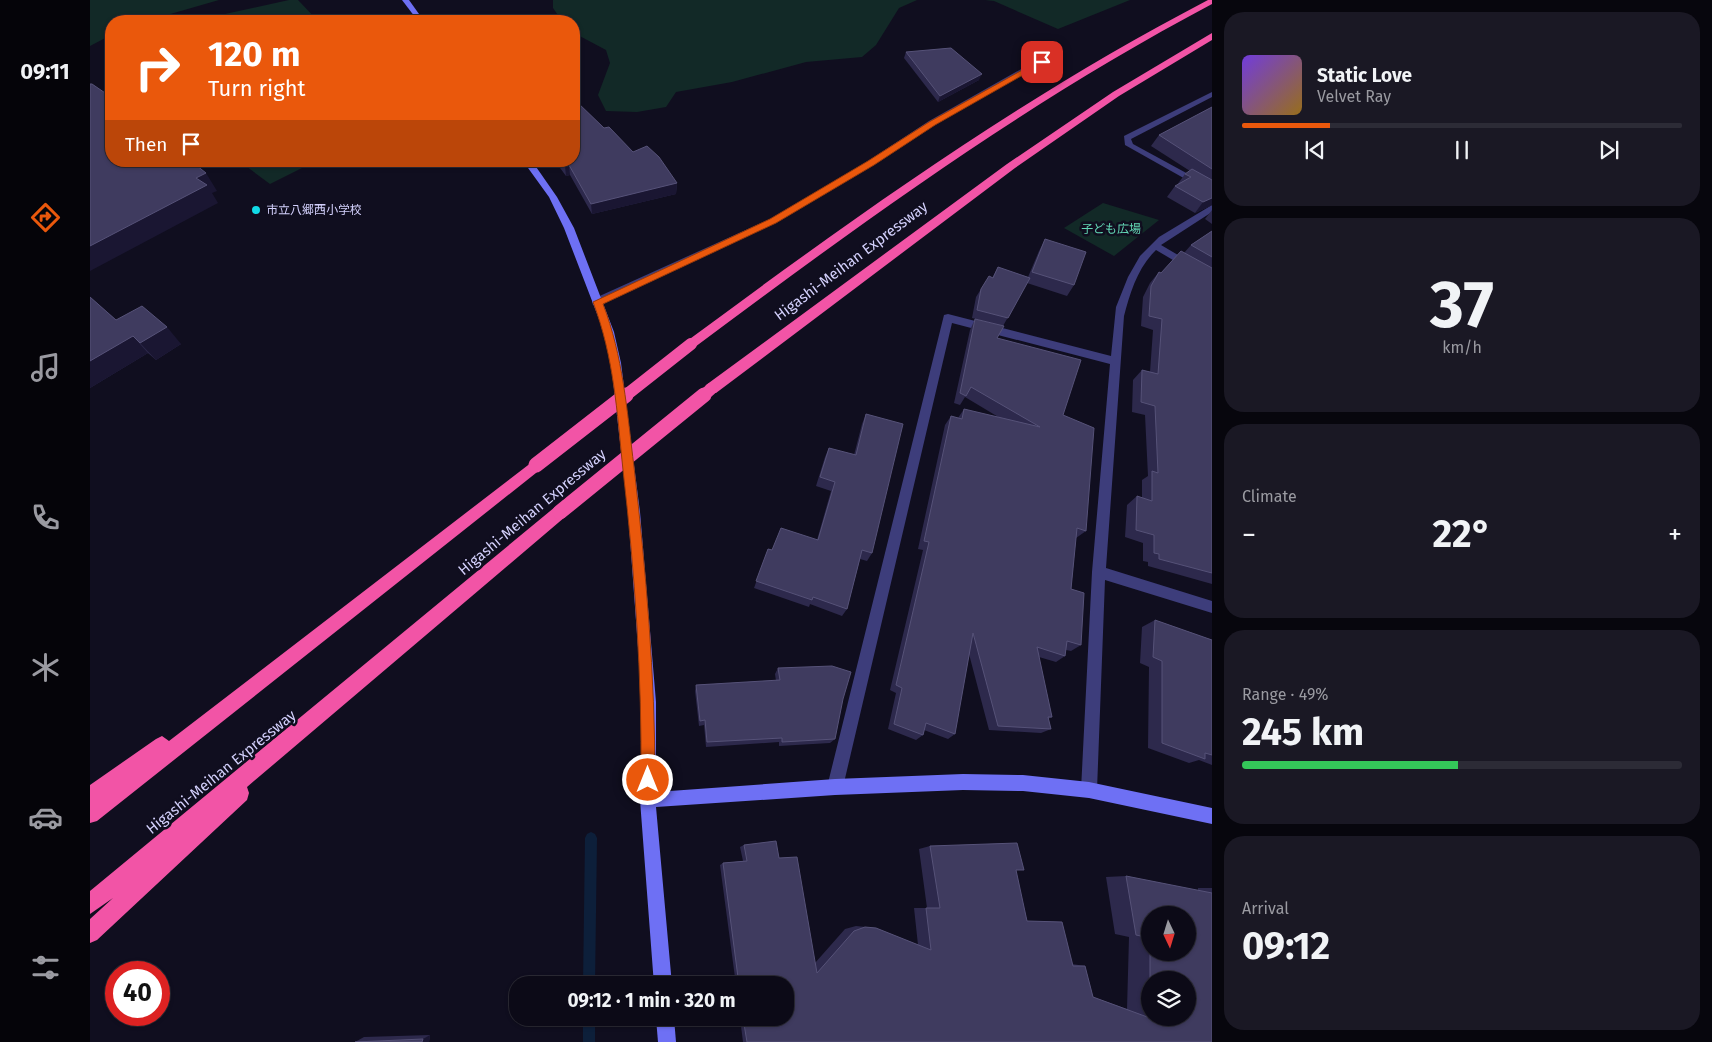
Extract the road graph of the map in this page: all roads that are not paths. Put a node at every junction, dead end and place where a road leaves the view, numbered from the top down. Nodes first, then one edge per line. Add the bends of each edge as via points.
1 (405, 0) edge
2 (1212, 1) edge
3 (416, 15) edge
4 (1212, 36) edge
5 (1042, 62) dead end
6 (1212, 94) edge
7 (531, 167) edge
8 (1212, 191) edge
9 (1212, 208) edge
10 (1155, 245) junction
11 (1212, 280) edge
12 (597, 302) junction
13 (1114, 362) junction
14 (1099, 572) junction
15 (1212, 607) edge
16 (310, 642) junction
17 (339, 699) junction
18 (835, 786) junction
19 (1089, 790) junction
20 (90, 796) edge
21 (648, 800) junction
22 (90, 814) edge
23 (1212, 816) edge
24 (90, 904) edge
25 (90, 933) edge
26 (662, 976) edge
27 (666, 1026) edge
28 (667, 1042) edge

1 - 3 street
2 - 16 highway, Higashi-Meihan Expressway, bridge via 1132,42 950,156 844,231 691,344
4 - 17 highway, Higashi-Meihan Expressway, bridge via 1116,94 1011,166 710,389
5 - 12 street via 932,123 780,217
6 - 8 street via 1127,138 1129,144
7 - 12 street via 570,228
9 - 10 street
10 - 11 street
10 - 13 street via 1133,275 1124,298
12 - 21 street via 609,332 616,363 634,512 649,702
13 - 14 street
13 - 18 street via 948,318
14 - 15 street
14 - 19 street
16 - 20 highway
16 - 22 highway, Higashi-Meihan Expressway
17 - 24 highway, Higashi-Meihan Expressway
17 - 25 highway
18 - 19 street via 963,782 1022,783
18 - 21 street
19 - 23 street
21 - 26 street
27 - 28 street

